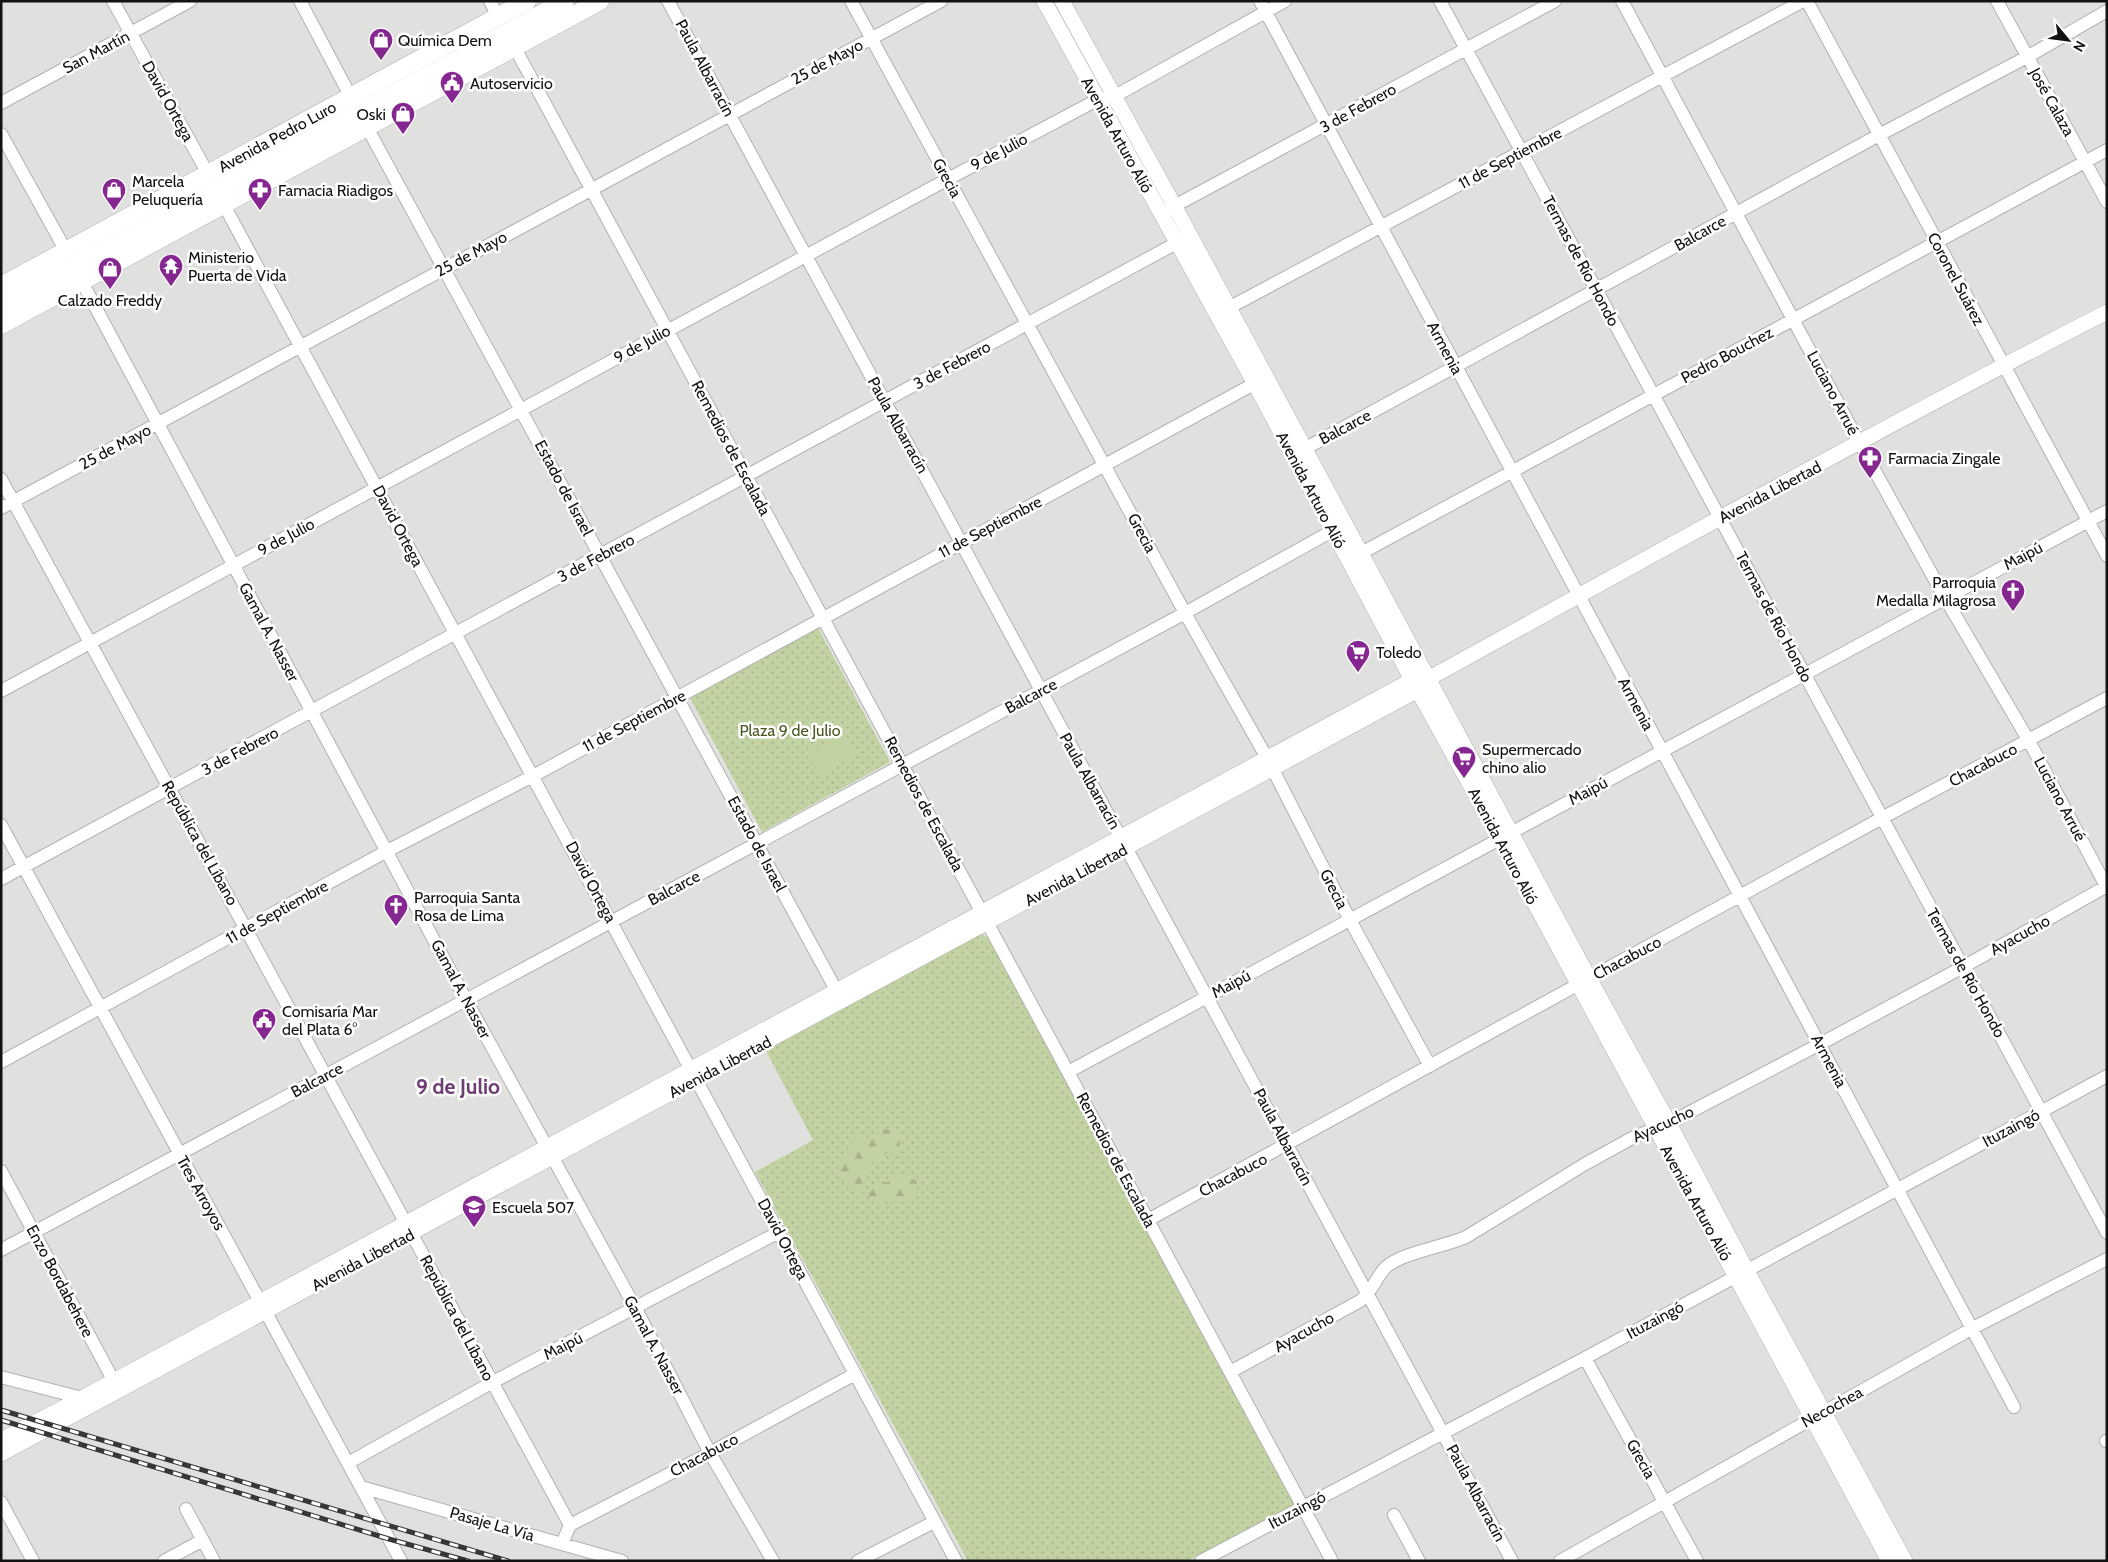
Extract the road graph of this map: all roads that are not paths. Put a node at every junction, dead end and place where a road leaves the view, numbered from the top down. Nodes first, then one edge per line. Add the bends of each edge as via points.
1 (113, 1) edge
2 (190, 1) edge
3 (300, 1) edge
4 (490, 1) edge
5 (527, 1) edge
6 (565, 1) edge
7 (600, 1) edge
8 (668, 1) edge
9 (852, 1) edge
10 (941, 1) edge
11 (1044, 1) edge
12 (1062, 1) edge
13 (1284, 1) edge
14 (1440, 1) edge
15 (1555, 1) edge
16 (1622, 1) edge
17 (1805, 1) edge
18 (1997, 1) edge
19 (1262, 6) edge
20 (2107, 11) edge
21 (498, 17) junction
22 (130, 33) junction
23 (871, 39) junction
24 (515, 48) junction
25 (1466, 50) junction
26 (2027, 57) junction
27 (1663, 76) junction
28 (1115, 96) junction
29 (351, 97) junction
30 (1097, 100) junction
31 (1, 103) edge
32 (730, 115) junction
33 (363, 120) junction
34 (1326, 126) junction
35 (1, 134) edge
36 (1879, 135) junction
37 (2107, 150) edge
38 (1522, 151) junction
39 (2085, 162) junction
40 (208, 174) junction
41 (948, 179) junction
42 (592, 190) junction
43 (2107, 202) edge
44 (224, 204) junction
45 (1175, 207) junction
46 (1160, 213) junction
47 (1736, 213) junction
48 (1380, 227) junction
49 (1184, 239) junction
50 (1936, 242) junction
51 (66, 251) junction
52 (806, 256) junction
53 (444, 269) junction
54 (82, 282) junction
55 (1, 286) edge
56 (1597, 290) junction
57 (1, 306) edge
58 (1222, 311) junction
59 (2107, 312) edge
60 (1793, 319) junction
61 (1027, 325) junction
62 (1, 326) edge
63 (668, 331) junction
64 (300, 346) junction
65 (2003, 366) junction
66 (1455, 367) junction
67 (1260, 381) junction
68 (1654, 395) junction
69 (885, 402) junction
70 (522, 410) junction
71 (158, 424) junction
72 (1860, 444) junction
73 (1299, 452) junction
74 (1106, 465) junction
75 (1511, 472) junction
76 (747, 476) junction
77 (1, 479) edge
78 (377, 488) junction
79 (14, 501) junction
80 (1, 508) edge
81 (2107, 511) edge
82 (1721, 519) junction
83 (2087, 521) junction
84 (1339, 527) junction
85 (962, 542) junction
86 (601, 555) junction
87 (1355, 556) junction
88 (2107, 556) edge
89 (234, 566) junction
90 (1578, 596) junction
91 (1945, 598) junction
92 (1185, 613) junction
93 (822, 617) junction
94 (456, 634) junction
95 (91, 643) junction
96 (1805, 674) junction
97 (1424, 680) junction
98 (1042, 690) junction
99 (1, 691) edge
100 (678, 697) junction
101 (2107, 698) edge
102 (312, 712) junction
103 (2029, 741) junction
104 (1662, 752) junction
105 (1270, 763) junction
106 (902, 765) junction
107 (533, 776) junction
108 (170, 788) junction
109 (1882, 818) junction
110 (1, 825) edge
111 (1505, 836) junction
112 (1124, 842) junction
113 (757, 844) junction
114 (387, 852) junction
115 (24, 867) junction
116 (1, 879) edge
117 (2107, 887) edge
118 (1740, 897) junction
119 (985, 917) junction
120 (1350, 920) junction
121 (612, 922) junction
122 (246, 928) junction
123 (1962, 967) junction
124 (1583, 981) junction
125 (839, 996) junction
126 (1207, 997) junction
127 (466, 1000) junction
128 (101, 1008) junction
129 (1820, 1044) junction
130 (1, 1062) edge
131 (1430, 1066) junction
132 (1068, 1072) junction
133 (694, 1074) junction
134 (326, 1075) junction
135 (2107, 1076) edge
136 (2042, 1111) junction
137 (1662, 1126) junction
138 (1288, 1145) junction
139 (549, 1152) junction
140 (180, 1154) junction
141 (1, 1171) edge
142 (1897, 1190) junction
143 (1148, 1220) junction
144 (409, 1228) junction
145 (34, 1232) junction
146 (779, 1232) junction
147 (2107, 1233) edge
148 (1, 1250) edge
149 (2107, 1259) edge
150 (1742, 1274) junction
151 (1368, 1294) junction
152 (264, 1307) junction
153 (636, 1309) junction
154 (1972, 1329) junction
155 (1585, 1358) junction
156 (1230, 1372) junction
157 (855, 1374) junction
158 (1, 1377) edge
159 (491, 1383) junction
160 (117, 1386) junction
161 (82, 1398) junction
162 (2014, 1407) dead end
163 (1819, 1415) junction
164 (1443, 1433) junction
165 (1, 1440) edge
166 (710, 1453) junction
167 (1, 1454) edge
168 (348, 1463) junction
169 (361, 1487) junction
170 (1, 1502) edge
171 (1664, 1502) junction
172 (1304, 1507) junction
173 (186, 1509) dead end
174 (1394, 1515) dead end
175 (934, 1522) junction
176 (570, 1525) junction
177 (203, 1540) junction
178 (562, 1544) junction
179 (32, 1561) edge
180 (164, 1561) edge
181 (214, 1561) edge
182 (401, 1561) edge
183 (622, 1561) edge
184 (773, 1561) edge
185 (858, 1561) edge
186 (956, 1561) edge
187 (1201, 1561) edge
188 (1332, 1561) edge
189 (1419, 1561) edge
190 (1512, 1561) edge
191 (1560, 1561) edge
192 (1697, 1561) edge
193 (1889, 1561) edge
194 (1905, 1561) edge

1 - 22 street, David Ortega
2 - 22 street, San Martín
3 - 29 street, Estado de Israel
4 - 21 street
5 - 21 highway, Avenida Pedro Luro
6 - 33 highway, Avenida Pedro Luro
7 - 24 highway, Avenida Pedro Luro
8 - 32 street, Paula Albarracín
9 - 23 street, Grecia
10 - 23 street, 25 de Mayo
11 - 30 main road, Avenida Arturo Alió
12 - 28 main road, Avenida Arturo Alió
13 - 19 street, 9 de Julio
14 - 25 street, Termas de Río Hondo
15 - 25 street, 3 de Febrero
16 - 27 street, Luciano Arrué
17 - 27 street, 11 de Septiembre
17 - 36 street, Coronel Suárez
18 - 26 street, José Calaza
19 - 28 street, 9 de Julio
19 - 34 street, Armenia
20 - 26 street, Balcarce
21 - 29 highway, Avenida Pedro Luro
22 - 31 street, San Martín
22 - 40 street, David Ortega
23 - 32 street, 25 de Mayo
23 - 41 street, Grecia
24 - 33 highway, Avenida Pedro Luro
24 - 42 street, Remedios de Escalada
25 - 34 street, 3 de Febrero
25 - 38 street, Termas de Río Hondo
26 - 36 street, Balcarce
26 - 39 street, José Calaza
27 - 38 street, 11 de Septiembre
27 - 47 street, Luciano Arrué
28 - 30 street, 9 de Julio
28 - 45 main road, Avenida Arturo Alió
29 - 33 street, Estado de Israel
29 - 40 highway, Avenida Pedro Luro
30 - 41 street, 9 de Julio
30 - 46 main road, Avenida Arturo Alió
32 - 42 street, 25 de Mayo
32 - 52 street, Paula Albarracín
33 - 44 highway, Avenida Pedro Luro
33 - 53 street, Estado de Israel
33 - 57 highway, Avenida Pedro Luro
34 - 45 street, 3 de Febrero
34 - 48 street, Armenia
35 - 51 street
36 - 47 street, Balcarce
36 - 50 street, Coronel Suárez
37 - 39 street, Pedro Bouchez
38 - 48 street, 11 de Septiembre
38 - 56 street, Termas de Río Hondo
39 - 43 street, José Calaza
39 - 50 street, Pedro Bouchez
40 - 51 highway, Avenida Pedro Luro
41 - 52 street, 9 de Julio
41 - 61 street, Grecia
42 - 53 street, 25 de Mayo
42 - 63 street, Remedios de Escalada
44 - 54 highway, Avenida Pedro Luro
44 - 64 street, David Ortega
45 - 46 street, 3 de Febrero
45 - 49 main road, Avenida Arturo Alió
46 - 49 main road, Avenida Arturo Alió
47 - 56 street, Balcarce
47 - 60 street, Luciano Arrué
48 - 58 street, 11 de Septiembre
48 - 66 street, Armenia
49 - 58 main road, Avenida Arturo Alió
49 - 61 street, 3 de Febrero
50 - 60 street, Pedro Bouchez
50 - 65 street, Coronel Suárez
51 - 55 highway, Avenida Pedro Luro
52 - 63 street, 9 de Julio
52 - 69 street, Paula Albarracín
53 - 64 street, 25 de Mayo
53 - 70 street, Estado de Israel
54 - 62 highway, Avenida Pedro Luro
54 - 71 street, Gamal A. Nasser
56 - 66 street, Balcarce
56 - 68 street, Termas de Río Hondo
58 - 67 main road, Avenida Arturo Alió
59 - 65 main road, Avenida Libertad
60 - 68 street, Pedro Bouchez
60 - 72 street, Luciano Arrué
61 - 69 street, 3 de Febrero
61 - 74 street, Grecia
63 - 70 street, 9 de Julio
63 - 76 street, Remedios de Escalada
64 - 71 street, 25 de Mayo
64 - 78 street, David Ortega
65 - 72 main road, Avenida Libertad
65 - 83 street, Coronel Suárez
66 - 73 street, Balcarce
66 - 75 street, Armenia
67 - 73 main road, Avenida Arturo Alió
67 - 74 street, 11 de Septiembre
68 - 75 street, Pedro Bouchez
68 - 82 street, Termas de Río Hondo
69 - 76 street, 3 de Febrero
69 - 85 street, Paula Albarracín
70 - 78 street, 9 de Julio
70 - 86 street, Estado de Israel
71 - 79 street, 25 de Mayo
71 - 89 street, Gamal A. Nasser
72 - 82 main road, Avenida Libertad
72 - 91 street, Luciano Arrué
73 - 84 main road, Avenida Arturo Alió
74 - 85 street, 11 de Septiembre
74 - 92 street, Grecia
75 - 87 street, Pedro Bouchez
75 - 90 street, Armenia
76 - 86 street, 3 de Febrero
76 - 93 street, Remedios de Escalada
77 - 79 street, República del Líbano
78 - 89 street, 9 de Julio
78 - 94 street, David Ortega
79 - 80 street, 25 de Mayo
79 - 95 street, República del Líbano
81 - 83 street, Maipú
82 - 90 main road, Avenida Libertad
82 - 96 street, Termas de Río Hondo
83 - 88 street, Coronel Suárez
83 - 91 street, Maipú
84 - 87 main road, Avenida Arturo Alió
84 - 92 street, Balcarce
85 - 93 street, 11 de Septiembre
85 - 98 street, Paula Albarracín
86 - 94 street, 3 de Febrero
86 - 100 street, Estado de Israel
87 - 97 main road, Avenida Arturo Alió
89 - 95 street, 9 de Julio
89 - 102 street, Gamal A. Nasser
90 - 97 main road, Avenida Libertad
90 - 104 street, Armenia
91 - 96 street, Maipú
91 - 103 street, Luciano Arrué
92 - 98 street, Balcarce
92 - 105 street, Grecia
93 - 100 street, 11 de Septiembre
93 - 106 street, Remedios de Escalada
94 - 102 street, 3 de Febrero
94 - 107 street, David Ortega
95 - 99 street, 9 de Julio
95 - 108 street, República del Líbano
96 - 104 street, Maipú
96 - 109 street, Termas de Río Hondo
97 - 105 main road, Avenida Libertad
97 - 111 main road, Avenida Arturo Alió
98 - 106 street, Balcarce
98 - 112 street, Paula Albarracín
100 - 107 street, 11 de Septiembre
100 - 113 street, Estado de Israel
101 - 103 street, Chacabuco
102 - 108 street, 3 de Febrero
102 - 114 street, Gamal A. Nasser
103 - 109 street, Chacabuco
103 - 117 street, Luciano Arrué
104 - 111 street, Maipú
104 - 118 street, Armenia
105 - 112 main road, Avenida Libertad
105 - 120 street, Grecia
106 - 113 street, Balcarce
106 - 119 street, Remedios de Escalada
107 - 114 street, 11 de Septiembre
107 - 121 street, David Ortega
108 - 115 street, 3 de Febrero
108 - 122 street, República del Líbano
109 - 118 street, Chacabuco
109 - 123 street, Termas de Río Hondo
110 - 115 street, Tres Arroyos
111 - 120 street, Maipú
111 - 124 main road, Avenida Arturo Alió
112 - 119 main road, Avenida Libertad
112 - 126 street, Paula Albarracín
113 - 121 street, Balcarce
113 - 125 street, Estado de Israel
114 - 122 street, 11 de Septiembre
114 - 127 street, Gamal A. Nasser
115 - 116 street, 3 de Febrero
115 - 128 street, Tres Arroyos
117 - 123 street, Ayacucho
118 - 124 street, Chacabuco
118 - 129 street, Armenia
119 - 125 main road, Avenida Libertad
119 - 132 street, Remedios de Escalada
120 - 126 street, Maipú
120 - 131 street, Grecia
121 - 127 street, Balcarce
121 - 133 street, David Ortega
122 - 128 street, 11 de Septiembre
122 - 134 street, República del Líbano
123 - 129 street, Ayacucho
123 - 136 street, Termas de Río Hondo
124 - 131 street, Chacabuco
124 - 137 main road, Avenida Arturo Alió
125 - 133 main road, Avenida Libertad
126 - 132 street, Maipú
126 - 138 street, Paula Albarracín
127 - 134 street, Balcarce
127 - 139 street, Gamal A. Nasser
128 - 130 street, 11 de Septiembre
128 - 140 street, Tres Arroyos
129 - 137 street, Ayacucho
129 - 142 street, Armenia
131 - 138 street, Chacabuco
132 - 143 street, Remedios de Escalada
133 - 139 main road, Avenida Libertad
133 - 146 street, David Ortega
134 - 140 street, Balcarce
134 - 144 street, República del Líbano
135 - 136 street, Ituzaingó
136 - 142 street, Ituzaingó
136 - 147 street, Termas de Río Hondo
137 - 150 main road, Avenida Arturo Alió
137 - 151 street, Ayacucho via 1634,1137 1585,1164 1466,1237 1396,1260 1385,1269
138 - 143 street, Chacabuco
138 - 151 street, Paula Albarracín
139 - 144 main road, Avenida Libertad
139 - 153 street, Gamal A. Nasser
140 - 145 street, Balcarce
140 - 152 street, Tres Arroyos
141 - 145 street, Enzo Bordabehere
142 - 150 street, Ituzaingó
142 - 154 street, Armenia
143 - 156 street, Remedios de Escalada
144 - 152 main road, Avenida Libertad
144 - 159 street, República del Líbano
145 - 148 street, Balcarce
145 - 160 street, Enzo Bordabehere
146 - 153 street, Maipú
146 - 157 street, David Ortega
149 - 154 street, Necochea
150 - 155 street, Ituzaingó
150 - 163 main road, Avenida Arturo Alió
151 - 156 street, Ayacucho
151 - 164 street, Paula Albarracín
152 - 160 main road, Avenida Libertad
152 - 168 street, Tres Arroyos
153 - 159 street, Maipú
153 - 166 street, Gamal A. Nasser
154 - 162 street, Armenia
154 - 163 street, Necochea
155 - 164 street, Ituzaingó
155 - 171 street, Grecia
156 - 172 street, Remedios de Escalada
157 - 166 street, Chacabuco
157 - 175 street, David Ortega
158 - 161 street
159 - 168 street, Maipú
159 - 176 street, República del Líbano
160 - 161 main road, Avenida Libertad
160 - 167 main road, Avenida Libertad
161 - 165 main road, Avenida Libertad
163 - 171 street, Necochea
163 - 193 main road, Avenida Arturo Alió
163 - 194 main road, Avenida Arturo Alió
164 - 172 street, Ituzaingó
164 - 190 street, Paula Albarracín
166 - 176 street, Chacabuco
166 - 184 street, Gamal A. Nasser
168 - 169 street, Tres Arroyos
169 - 178 street, Pasaje La Vía
169 - 182 street, Tres Arroyos
170 - 179 street
171 - 191 street, Necochea
171 - 192 street, Grecia
172 - 187 street, Ituzaingó
172 - 188 street, Remedios de Escalada
173 - 177 street
174 - 189 street
175 - 185 street
175 - 186 street, David Ortega
176 - 178 street
177 - 180 street
177 - 181 street
178 - 183 street, Pasaje La Vía

